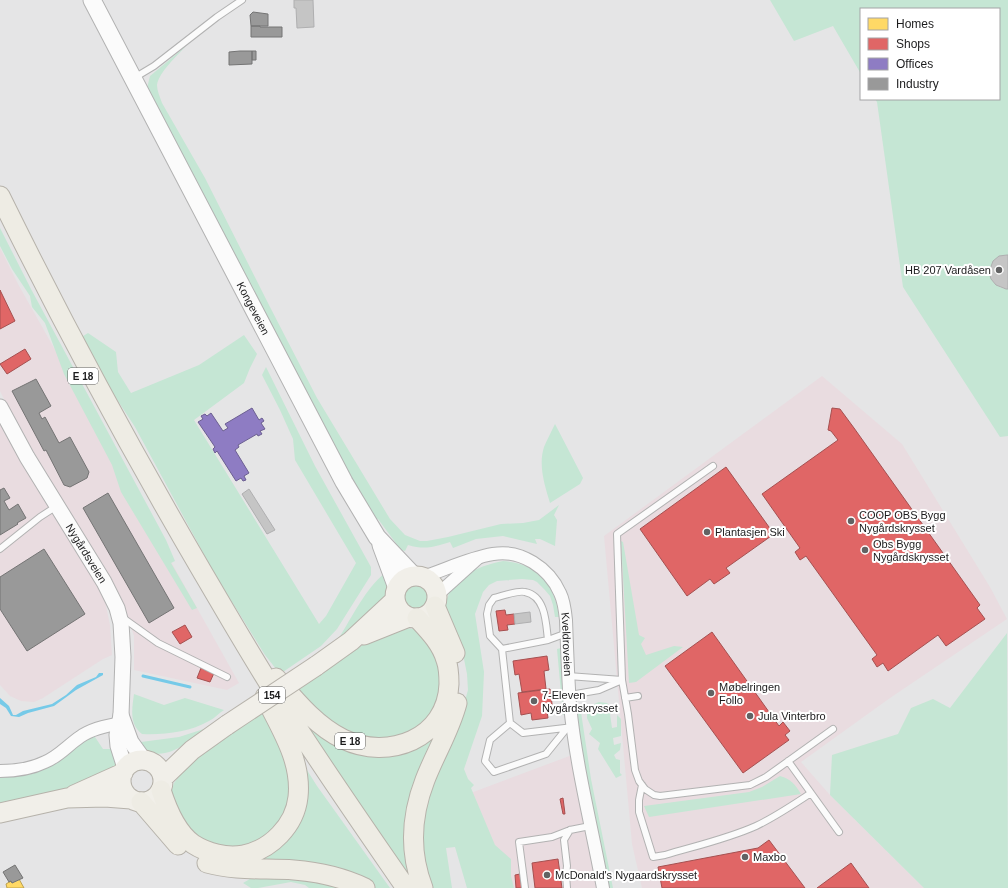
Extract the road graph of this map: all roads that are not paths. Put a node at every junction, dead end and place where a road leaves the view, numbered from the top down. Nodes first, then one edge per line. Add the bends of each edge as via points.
1 (92, 0) edge
2 (242, 0) edge
3 (132, 79) junction
4 (0, 196) edge
5 (0, 214) edge
6 (0, 407) edge
7 (713, 466) dead end
8 (57, 506) junction
9 (378, 537) junction
10 (0, 549) edge
11 (479, 557) junction
12 (419, 577) junction
13 (210, 585) junction
14 (396, 594) junction
15 (436, 601) junction
16 (120, 616) junction
17 (413, 618) junction
18 (567, 633) junction
19 (548, 640) junction
20 (351, 641) junction
21 (502, 649) junction
22 (251, 669) junction
23 (568, 676) junction
24 (227, 677) dead end
25 (622, 680) junction
26 (570, 695) junction
27 (638, 696) dead end
28 (625, 698) junction
29 (121, 721) junction
30 (510, 723) junction
31 (570, 728) junction
32 (833, 729) dead end
33 (192, 750) junction
34 (147, 761) junction
35 (788, 761) junction
36 (0, 771) edge
37 (124, 771) junction
38 (162, 784) junction
39 (642, 785) junction
40 (811, 793) junction
41 (67, 798) junction
42 (136, 800) junction
43 (0, 812) edge
44 (590, 826) junction
45 (570, 830) junction
46 (839, 832) dead end
47 (365, 888) edge
48 (397, 888) edge
49 (406, 888) edge
50 (423, 888) edge
51 (525, 888) edge
52 (567, 888) edge
53 (604, 888) edge

1 - 3 main road, Kongeveien
2 - 3 lane via 217,16 154,66
3 - 9 main road, Kongeveien via 344,482
4 - 13 highway, E 18 via 58,310
5 - 22 highway, E 18 via 93,395 151,500
6 - 8 street, Nygårdsveien
7 - 25 lane via 618,534
8 - 10 lane
8 - 16 street, Nygårdsveien via 108,590
9 - 12 main road, Kongeveien
9 - 14 main road, Kongeveien
11 - 12 street, Kveldroveien
11 - 15 street
11 - 18 street, Kveldroveien via 509,553 530,560 541,567 560,592 565,606
12 - 14 main road, 154 via 404,580
12 - 15 main road via 433,584
13 - 17 highway, E 18 via 273,675 299,704 322,725 343,739 365,746 387,748 404,745 418,738 435,723 444,709 448,693 447,660 438,643
13 - 49 highway, E 18 via 281,703
14 - 17 main road via 400,610
14 - 20 main road, 154
15 - 17 main road, 154 via 428,615
15 - 50 highway via 456,655 460,691 455,712 425,780 417,806 414,853
16 - 24 lane via 158,642
16 - 29 street, Nygårdsveien via 124,657
17 - 20 main road, 154 via 372,631
18 - 19 lane
18 - 23 street, Kveldroveien
19 - 21 lane
19 - 21 lane via 544,610 536,598 525,591 509,594 494,598 488,606 490,636
20 - 33 main road, 154, bridge
21 - 30 lane
22 - 38 highway, E 18 via 291,749 296,767 298,797 295,813 287,828 274,840 243,855 208,852 185,837 174,822 166,806
22 - 48 highway, E 18
23 - 25 lane
23 - 26 street, Kveldroveien
25 - 26 lane via 599,690
25 - 28 lane
26 - 31 street, Kveldroveien
27 - 28 lane
28 - 39 lane via 635,770
29 - 34 street via 131,742
29 - 36 street via 81,736 46,762 29,768
29 - 37 street, Nygårdsveien via 117,735
30 - 31 lane via 523,733
30 - 31 lane via 490,740 485,761 494,772 546,754
31 - 44 street, Kveldroveien
32 - 35 lane
33 - 34 main road, 154
33 - 38 main road, 154
34 - 37 main road, 154 via 130,764
34 - 38 main road via 159,769
35 - 39 lane via 758,782 739,787 660,796 649,792
35 - 40 lane
37 - 41 main road, 154
37 - 42 main road via 121,779 123,790
38 - 42 main road, 154 via 153,799
39 - 40 lane via 639,812 653,857 756,826
40 - 46 lane
41 - 42 main road, 154 via 105,797
41 - 43 main road, 154
42 - 47 highway via 177,845 202,861 234,868 320,872 343,878
44 - 45 lane
44 - 53 street, Kveldroveien
45 - 51 lane via 519,842
45 - 52 lane via 564,840

